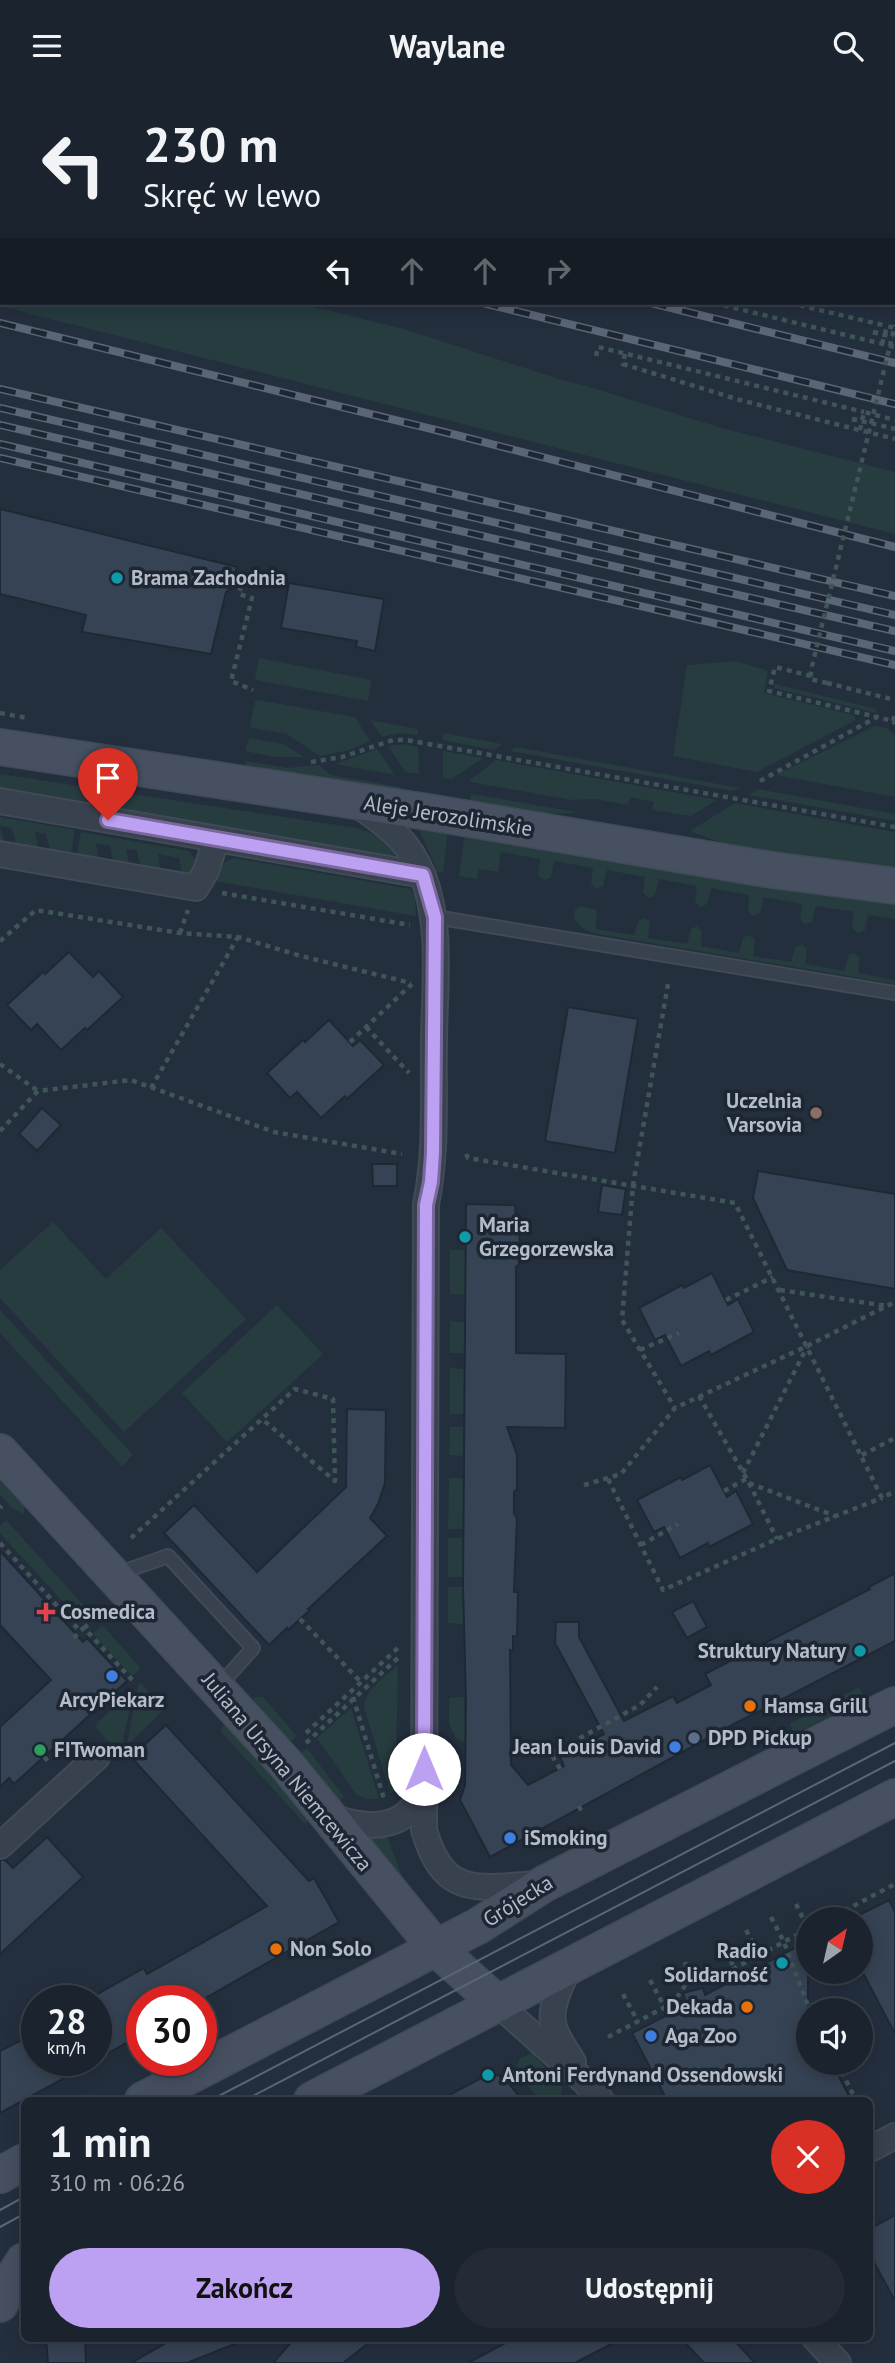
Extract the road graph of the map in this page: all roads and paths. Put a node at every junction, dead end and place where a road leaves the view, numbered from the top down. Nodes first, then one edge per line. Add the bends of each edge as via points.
1 (722, 305) edge
2 (798, 305) edge
3 (887, 326) junction
4 (895, 327) edge
5 (885, 335) junction
6 (894, 337) edge
7 (883, 344) junction
8 (895, 347) edge
9 (625, 353) junction
10 (596, 356) dead end
11 (864, 412) junction
12 (895, 420) edge
13 (862, 421) junction
14 (871, 423) junction
15 (895, 429) edge
16 (860, 430) junction
17 (895, 439) edge
18 (241, 586) dead end
19 (811, 676) junction
20 (253, 690) dead end
21 (895, 700) edge
22 (0, 713) edge
23 (895, 713) edge
24 (877, 717) junction
25 (39, 720) dead end
26 (894, 722) edge
27 (0, 747) edge
28 (303, 763) dead end
29 (760, 781) dead end
30 (350, 800) junction
31 (0, 801) edge
32 (895, 827) edge
33 (216, 840) junction
34 (0, 854) edge
35 (423, 875) junction
36 (895, 886) edge
37 (196, 888) junction
38 (424, 921) junction
39 (238, 937) junction
40 (0, 941) edge
41 (668, 984) dead end
42 (895, 993) edge
43 (366, 1027) junction
44 (350, 1042) dead end
45 (0, 1064) edge
46 (412, 1076) dead end
47 (151, 1088) junction
48 (38, 1091) junction
49 (0, 1131) edge
50 (402, 1154) dead end
51 (466, 1154) dead end
52 (633, 1185) junction
53 (773, 1276) junction
54 (780, 1290) junction
55 (726, 1300) dead end
56 (895, 1302) edge
57 (888, 1306) junction
58 (679, 1333) dead end
59 (807, 1346) junction
60 (640, 1350) junction
61 (699, 1396) junction
62 (675, 1408) junction
63 (262, 1419) junction
64 (895, 1438) edge
65 (0, 1453) edge
66 (861, 1456) junction
67 (743, 1472) junction
68 (607, 1478) junction
69 (748, 1481) junction
70 (584, 1485) dead end
71 (724, 1491) dead end
72 (895, 1491) edge
73 (882, 1498) junction
74 (836, 1516) junction
75 (678, 1524) dead end
76 (131, 1538) dead end
77 (777, 1539) junction
78 (0, 1542) edge
79 (640, 1545) junction
80 (113, 1575) junction
81 (101, 1612) dead end
82 (300, 1619) dead end
83 (82, 1630) junction
84 (425, 1633) junction
85 (74, 1638) dead end
86 (401, 1645) dead end
87 (134, 1682) dead end
88 (361, 1682) junction
89 (657, 1686) dead end
90 (217, 1688) junction
91 (352, 1691) junction
92 (354, 1699) junction
93 (895, 1705) edge
94 (306, 1733) dead end
95 (97, 1757) dead end
96 (285, 1763) junction
97 (559, 1769) dead end
98 (424, 1793) junction
99 (895, 1797) edge
100 (386, 1803) dead end
101 (327, 1815) junction
102 (0, 1846) edge
103 (544, 1884) junction
104 (895, 1884) edge
105 (796, 1904) dead end
106 (797, 1907) edge
107 (852, 1907) edge
108 (771, 1917) dead end
109 (746, 1930) dead end
110 (796, 1936) edge
111 (784, 1942) junction
112 (721, 1943) dead end
113 (436, 1948) junction
114 (759, 1955) junction
115 (685, 1962) dead end
116 (570, 1966) junction
117 (735, 1969) junction
118 (650, 1980) dead end
119 (689, 1980) junction
120 (623, 1994) dead end
121 (805, 1998) edge
122 (498, 2004) junction
123 (664, 2008) junction
124 (638, 2022) junction
125 (608, 2038) dead end
126 (843, 2075) edge
127 (584, 2081) junction
128 (150, 2097) edge
129 (318, 2097) edge
130 (598, 2097) edge
131 (854, 2097) edge
132 (895, 2136) edge
133 (873, 2147) edge
134 (21, 2164) edge
135 (0, 2175) edge
136 (21, 2265) edge
137 (0, 2304) edge
138 (818, 2342) edge
139 (838, 2363) edge

1 - 7 path
2 - 3 path
3 - 4 path
3 - 5 path
4 - 6 path, bridge
5 - 6 path, bridge via 873,332
5 - 7 path
6 - 14 path, bridge
7 - 8 path
9 - 10 path via 598,347
9 - 11 path
9 - 16 path via 623,364
11 - 12 path
11 - 13 path
13 - 14 path, bridge via 852,419
13 - 16 path
14 - 15 path, bridge
14 - 19 path, bridge
16 - 17 path
18 - 20 path via 239,594 252,598 231,681
19 - 21 path, bridge
19 - 24 path via 775,667 769,691
22 - 25 path
23 - 26 path
24 - 26 path
24 - 29 path
27 - 30 main road, Aleje Jerozolimskie
28 - 32 path via 406,740
30 - 35 street via 400,836
30 - 36 main road, Aleje Jerozolimskie
31 - 33 street
33 - 35 street
33 - 37 street
34 - 37 street
35 - 38 street
37 - 38 path
38 - 42 lane
38 - 84 street via 433,1153 426,1205
39 - 40 path via 180,933 36,910
39 - 43 path via 412,983
39 - 47 path
41 - 52 path
43 - 44 path
43 - 46 path
45 - 48 path
47 - 48 path via 131,1080
47 - 50 path via 274,1132
48 - 49 path
51 - 52 path via 468,1158
52 - 53 path via 735,1202
52 - 60 path via 622,1320
53 - 54 path
53 - 55 path
54 - 57 path
54 - 59 path
56 - 57 path
57 - 59 path
58 - 60 path
59 - 61 path
59 - 66 path
59 - 67 path
60 - 62 path
61 - 62 path
61 - 67 path
62 - 68 path via 621,1474
63 - 63 path via 295,1389 333,1399 335,1481
63 - 76 path
64 - 66 path
65 - 80 main road, Juliana Ursyna Niemcewicza
66 - 73 path
67 - 69 path
68 - 70 path
68 - 79 path
69 - 71 path
69 - 74 path
69 - 77 path
72 - 73 path
73 - 74 path
74 - 77 path
75 - 79 path
77 - 79 path via 663,1590
78 - 83 path via 65,1619
80 - 90 main road, Juliana Ursyna Niemcewicza
80 - 90 lane via 169,1556 253,1648
81 - 83 path
82 - 88 path
83 - 85 path
83 - 87 path
84 - 92 path
84 - 98 street
86 - 88 path
88 - 91 path
89 - 97 path via 640,1705 551,1754
90 - 96 main road, Juliana Ursyna Niemcewicza
91 - 92 path
91 - 94 path
92 - 96 path
92 - 100 path
93 - 103 main road, Grójecka
95 - 102 street
96 - 101 main road, Juliana Ursyna Niemcewicza
98 - 101 street via 392,1822 352,1823
98 - 103 street via 424,1830 430,1851 452,1880 477,1886
99 - 116 main road
101 - 113 main road, Juliana Ursyna Niemcewicza
103 - 113 main road, Grójecka
104 - 107 path
105 - 106 path
108 - 111 path
109 - 114 path
110 - 111 path
111 - 114 path
111 - 121 path
112 - 117 path
113 - 122 main road, Juliana Ursyna Niemcewicza
113 - 128 main road, Grójecka
114 - 117 path
115 - 119 path
116 - 122 main road
116 - 127 street, Juliana Ursyna Niemcewicza via 555,2004 554,2027
117 - 119 path via 709,1982 702,1977
118 - 123 path
119 - 123 path
120 - 124 path
122 - 127 street, Juliana Ursyna Niemcewicza
122 - 129 main road
123 - 124 path
124 - 125 path
126 - 131 path
127 - 130 street, Juliana Ursyna Niemcewicza
132 - 133 street
134 - 135 main road
136 - 137 main road
138 - 139 street

